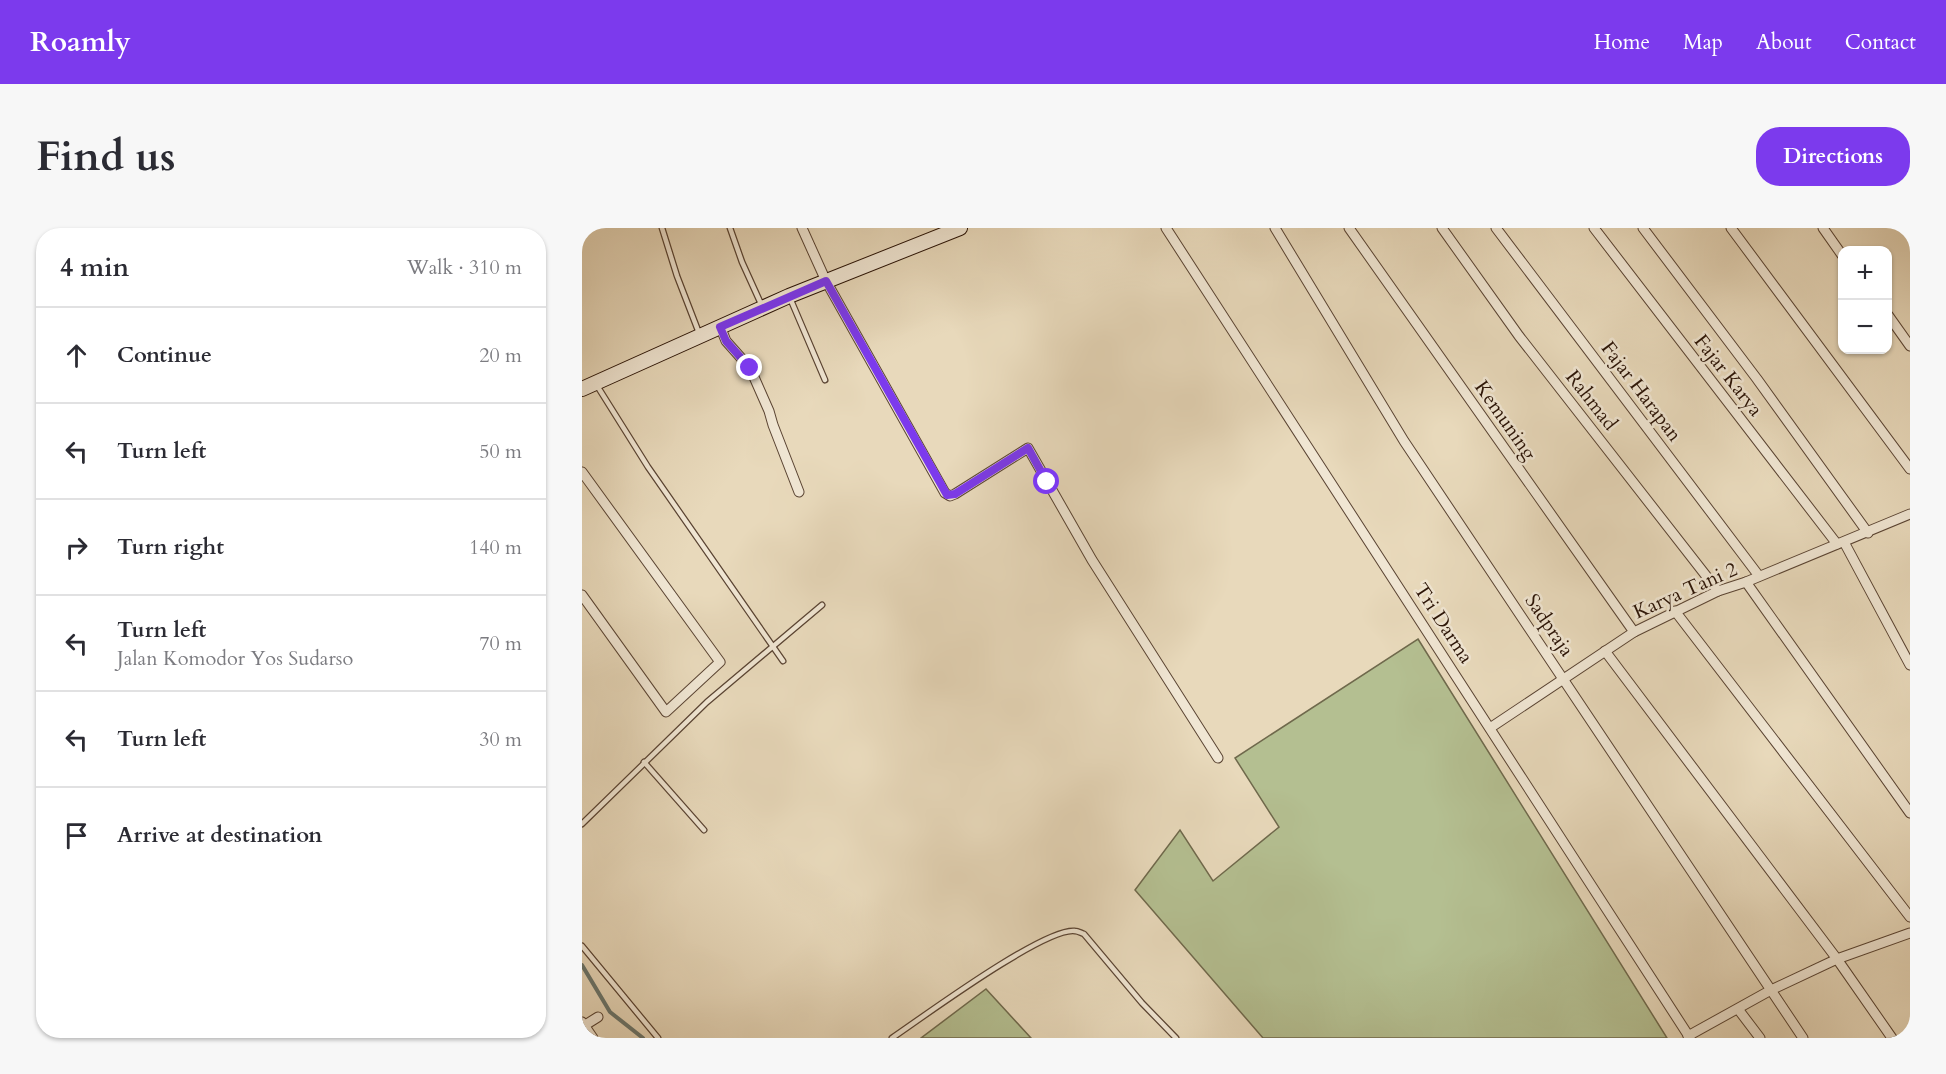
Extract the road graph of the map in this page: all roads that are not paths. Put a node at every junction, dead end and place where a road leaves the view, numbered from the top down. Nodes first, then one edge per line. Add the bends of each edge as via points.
1 (670, 228) edge
2 (730, 228) edge
3 (802, 228) edge
4 (1166, 228) edge
5 (1275, 228) edge
6 (1349, 228) edge
7 (1442, 228) edge
8 (1496, 228) edge
9 (1594, 228) edge
10 (1643, 228) edge
11 (1731, 228) edge
12 (1822, 228) edge
13 (1905, 228) edge
14 (956, 229) edge
15 (663, 230) edge
16 (1910, 234) edge
17 (1838, 250) edge
18 (826, 281) junction
19 (789, 296) junction
20 (763, 308) junction
21 (1892, 322) edge
22 (720, 327) junction
23 (700, 336) junction
24 (1910, 346) edge
25 (825, 380) dead end
26 (596, 384) junction
27 (582, 389) edge
28 (1910, 469) edge
29 (582, 472) edge
30 (799, 492) dead end
31 (1910, 514) edge
32 (1868, 533) junction
33 (1840, 543) junction
34 (1759, 576) junction
35 (1746, 582) junction
36 (1718, 591) junction
37 (582, 595) edge
38 (822, 606) dead end
39 (1675, 611) junction
40 (1634, 632) junction
41 (771, 647) junction
42 (1605, 651) junction
43 (783, 661) dead end
44 (1910, 665) edge
45 (1565, 680) junction
46 (1490, 728) junction
47 (1218, 758) dead end
48 (644, 762) junction
49 (1910, 813) edge
50 (582, 824) edge
51 (704, 830) dead end
52 (1910, 917) edge
53 (1910, 933) edge
54 (582, 946) edge
55 (1837, 959) junction
56 (1771, 990) junction
57 (1738, 1009) junction
58 (598, 1017) dead end
59 (583, 1025) edge
60 (1689, 1037) edge
61 (593, 1038) edge
62 (658, 1038) edge
63 (892, 1038) edge
64 (1176, 1038) edge
65 (1760, 1038) edge
66 (1803, 1038) edge
67 (1892, 1038) edge

1 - 15 lane
2 - 20 lane
3 - 18 street
4 - 46 street, Tri Darma
5 - 45 street, Sadpraja via 1404,441
6 - 40 street, Kemuning
7 - 36 street, Rahmad via 1519,336
8 - 34 street, Fajar Harapan
9 - 33 street, Fajar Karya
10 - 32 street
11 - 28 street
12 - 17 street
13 - 16 street
14 - 18 street
15 - 23 lane
18 - 19 street
18 - 47 street via 947,495 955,494 1028,448 1097,569
19 - 20 street
19 - 25 lane
20 - 22 street
21 - 24 street
22 - 23 street
22 - 30 street via 726,341 750,368
23 - 26 street
26 - 27 street
26 - 41 lane
29 - 37 street via 720,662 666,712
31 - 32 street, Karya Tani 2
32 - 33 street, Karya Tani 2
33 - 34 street, Karya Tani 2
33 - 44 street, Fajar Karya
34 - 35 street, Karya Tani 2
35 - 36 street, Karya Tani 2
35 - 49 street
36 - 39 street, Karya Tani 2
38 - 41 lane
39 - 40 street, Karya Tani 2
39 - 52 street
40 - 42 street, Karya Tani 2
41 - 43 lane
41 - 48 lane
42 - 45 street, Karya Tani 2
42 - 55 street
45 - 46 street, Karya Tani 2
45 - 56 street, Sadpraja
46 - 60 street, Tri Darma
48 - 50 lane
48 - 51 lane
53 - 55 street
54 - 62 lane
55 - 56 street
55 - 67 street
56 - 57 street
56 - 66 street, Sadpraja
57 - 60 street
57 - 65 street
58 - 59 street
59 - 61 street
63 - 64 lane via 1046,938 1074,930 1084,934

